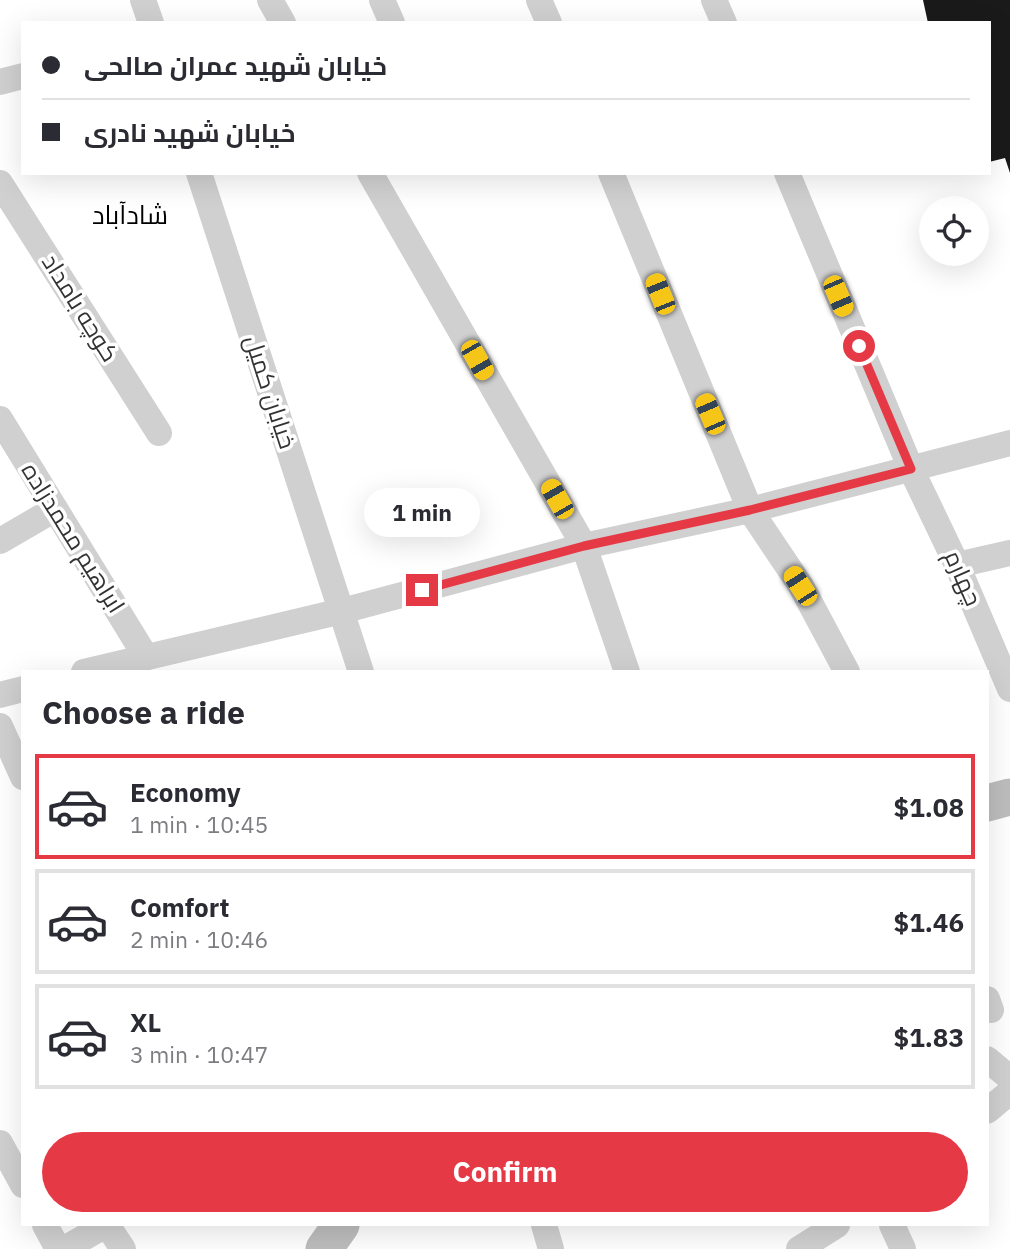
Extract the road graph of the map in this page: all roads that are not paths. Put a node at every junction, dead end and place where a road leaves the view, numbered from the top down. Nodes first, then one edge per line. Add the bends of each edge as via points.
1 (143, 0) edge
2 (270, 0) edge
3 (382, 0) edge
4 (539, 0) edge
5 (714, 0) edge
6 (150, 21) edge
7 (283, 21) edge
8 (391, 21) edge
9 (547, 21) edge
10 (723, 21) edge
11 (21, 77) edge
12 (0, 82) edge
13 (201, 175) edge
14 (371, 175) edge
15 (612, 175) edge
16 (788, 175) edge
17 (0, 183) edge
18 (0, 419) edge
19 (159, 433) dead end
20 (1010, 443) edge
21 (911, 469) junction
22 (55, 509) junction
23 (750, 510) junction
24 (0, 541) edge
25 (584, 546) junction
26 (1010, 553) edge
27 (957, 565) junction
28 (341, 611) junction
29 (157, 661) edge
30 (97, 670) edge
31 (360, 670) edge
32 (626, 670) edge
33 (846, 670) edge
34 (21, 690) edge
35 (1010, 690) edge
36 (0, 695) edge
37 (0, 726) edge
38 (21, 773) edge
39 (1010, 797) edge
40 (989, 802) edge
41 (989, 1061) edge
42 (1010, 1078) edge
43 (1010, 1092) edge
44 (989, 1109) edge
45 (0, 1143) edge
46 (21, 1181) edge
47 (46, 1226) edge
48 (105, 1226) edge
49 (108, 1226) edge
50 (340, 1226) edge
51 (544, 1226) edge
52 (835, 1226) edge
53 (892, 1226) edge
54 (58, 1249) edge
55 (64, 1249) edge
56 (123, 1249) edge
57 (324, 1249) edge
58 (551, 1249) edge
59 (799, 1249) edge
60 (903, 1249) edge

1 - 6 street
2 - 7 street
3 - 8 street
4 - 9 street
5 - 10 street
11 - 12 street
13 - 28 street, خیابان کمیل
14 - 25 street
15 - 23 street
16 - 21 street, چهارم
17 - 19 street, کوچه بامداد
18 - 22 street, ابراهیم محمدزاده
20 - 21 street
21 - 23 street
21 - 27 street, چهارم
22 - 24 street
22 - 29 street, ابراهیم محمدزاده
23 - 25 street
23 - 33 street via 800,586
25 - 28 street
25 - 32 street
26 - 27 street
27 - 35 street, چهارم
28 - 29 street
28 - 31 street, خیابان کمیل
29 - 30 street
34 - 36 street
37 - 38 street
39 - 40 main road
41 - 42 street
43 - 44 street
45 - 46 street
47 - 54 street
48 - 55 street
49 - 56 street
50 - 57 main road
51 - 58 street
52 - 59 street
53 - 60 street

